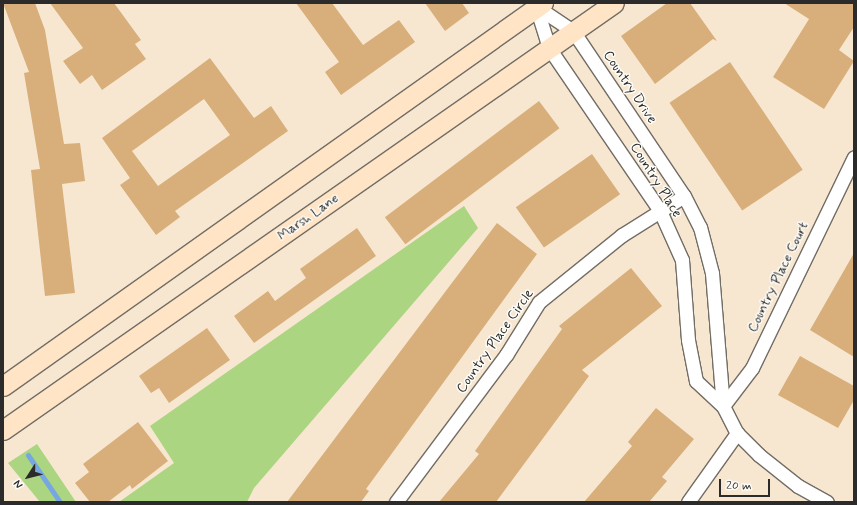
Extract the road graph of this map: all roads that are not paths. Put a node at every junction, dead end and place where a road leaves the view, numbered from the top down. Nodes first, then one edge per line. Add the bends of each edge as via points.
1 (614, 3) edge
2 (538, 4) edge
3 (573, 31) junction
4 (549, 48) junction
5 (854, 157) edge
6 (684, 196) junction
7 (660, 211) junction
8 (3, 386) edge
9 (723, 406) junction
10 (3, 430) edge
11 (737, 433) junction
12 (396, 502) edge
13 (688, 502) edge
14 (827, 502) edge

1 - 3 main road, Marsh Lane
2 - 3 street, Country Drive
2 - 4 street, Country Place
2 - 8 main road
3 - 4 main road, Marsh Lane
3 - 6 street, Country Drive
4 - 7 street, Country Place
4 - 10 main road, Marsh Lane
5 - 9 street, Country Place Court via 752,368
6 - 7 street, Country Place Circle
6 - 9 street, Country Place via 709,254
7 - 9 street, Country Place via 682,260 688,340 696,381
7 - 12 street, Country Place Circle via 577,268 539,302 506,355
9 - 11 street, Country Place
11 - 13 street
11 - 14 street, Country Place via 798,486

